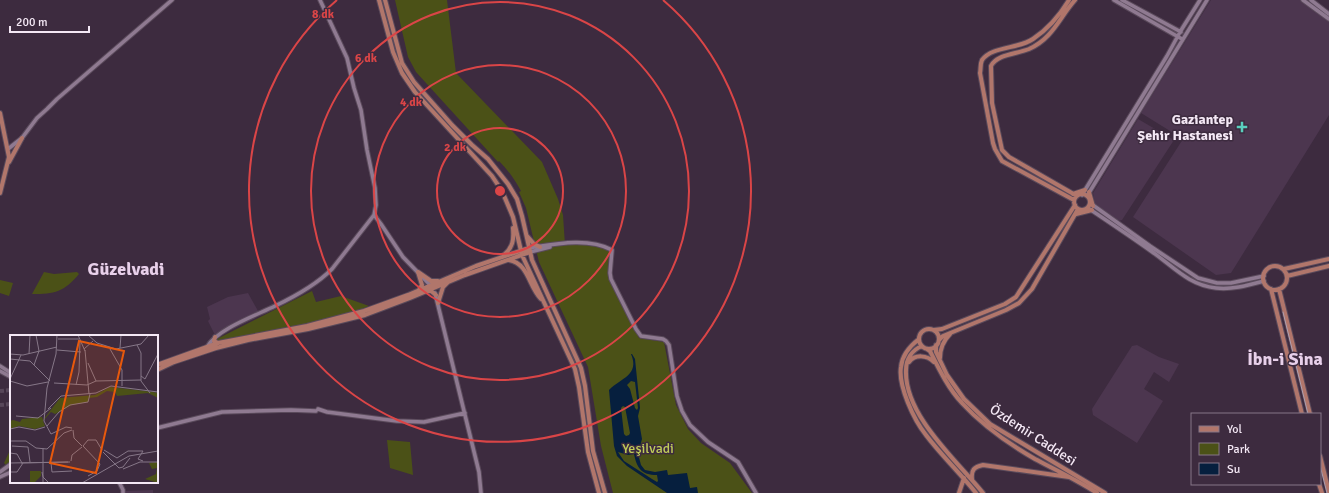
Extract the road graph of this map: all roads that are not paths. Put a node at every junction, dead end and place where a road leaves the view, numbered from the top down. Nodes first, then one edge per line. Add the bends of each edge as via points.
1 (172, 0) edge
2 (320, 0) edge
3 (379, 0) edge
4 (385, 0) edge
5 (1069, 0) edge
6 (1075, 0) edge
7 (1114, 0) edge
8 (1122, 0) edge
9 (1200, 0) edge
10 (1207, 0) edge
11 (1303, 0) edge
12 (1311, 0) edge
13 (1329, 14) edge
14 (1329, 19) edge
15 (1180, 32) junction
16 (1185, 35) junction
17 (1177, 37) junction
18 (1182, 39) junction
19 (0, 113) edge
20 (22, 138) junction
21 (8, 149) junction
22 (8, 165) junction
23 (0, 193) edge
24 (1082, 194) junction
25 (1072, 199) junction
26 (1091, 207) junction
27 (1075, 208) junction
28 (1076, 214) junction
29 (374, 215) junction
30 (513, 217) junction
31 (526, 234) junction
32 (557, 245) junction
33 (540, 247) junction
34 (529, 250) junction
35 (522, 253) junction
36 (501, 258) junction
37 (1329, 259) edge
38 (507, 260) junction
39 (1329, 266) edge
40 (1284, 269) junction
41 (418, 272) junction
42 (1264, 276) junction
43 (1287, 276) junction
44 (441, 281) junction
45 (449, 281) junction
46 (1264, 281) junction
47 (431, 287) junction
48 (1271, 289) junction
49 (1279, 289) junction
50 (418, 291) junction
51 (426, 291) junction
52 (436, 295) junction
53 (545, 303) junction
54 (438, 304) junction
55 (934, 330) junction
56 (951, 332) junction
57 (215, 337) junction
58 (919, 339) junction
59 (939, 340) junction
60 (218, 343) junction
61 (936, 345) junction
62 (922, 346) junction
63 (207, 347) junction
64 (927, 349) junction
65 (938, 363) junction
66 (158, 365) edge
67 (0, 366) edge
68 (906, 366) junction
69 (158, 370) edge
70 (0, 371) edge
71 (10, 372) edge
72 (10, 376) edge
73 (465, 413) junction
74 (1302, 413) edge
75 (1310, 413) edge
76 (158, 428) edge
77 (1321, 460) edge
78 (10, 465) edge
79 (0, 472) edge
80 (10, 472) edge
81 (0, 477) edge
82 (964, 478) junction
83 (1072, 478) junction
84 (972, 480) junction
85 (120, 483) edge
86 (1329, 492) edge
87 (123, 493) edge
88 (481, 493) edge
89 (599, 493) edge
90 (605, 493) edge
91 (756, 493) edge
92 (959, 493) edge
93 (976, 493) edge
94 (983, 493) edge
95 (1097, 493) edge
96 (1105, 493) edge

1 - 20 street via 57,98 36,118
2 - 29 street via 347,58 361,110 375,188
3 - 30 main road via 393,52 402,73 492,176 502,191
4 - 31 main road via 402,62 414,82 457,130 488,159 508,184 517,199
5 - 25 main road via 1058,18 1033,40 990,52 981,61 980,73 993,143 1002,161
6 - 24 main road via 1056,27 1041,42 1029,49 993,61 992,103 1002,150 1009,158
7 - 17 street
8 - 15 street
9 - 15 street
10 - 16 street
11 - 14 street
12 - 13 street
15 - 16 street
15 - 17 street
16 - 18 street
17 - 18 street
17 - 24 street
18 - 24 street
19 - 21 main road
20 - 21 street
20 - 22 main road
21 - 22 main road
22 - 23 main road
24 - 25 main road
24 - 26 main road
25 - 27 main road
26 - 27 main road via 1083,210
26 - 28 main road
26 - 42 street via 1198,278 1217,283 1231,283
26 - 46 street via 1178,274 1196,283 1216,288 1232,288
27 - 28 main road
27 - 55 main road via 1016,297 1005,304
28 - 56 main road via 1032,289 1018,304
29 - 41 street via 403,257
29 - 57 street via 324,277 294,296
30 - 35 main road
30 - 36 main road via 514,243
31 - 33 main road
31 - 34 main road
32 - 33 street
32 - 34 street
32 - 91 street via 596,244 612,250 611,279 636,329 641,336 663,339 669,345 677,396 686,418 699,435 738,462
33 - 34 street
34 - 35 main road
34 - 90 main road via 581,368 593,451
35 - 36 main road
35 - 38 main road
35 - 53 main road
36 - 44 main road
37 - 40 main road
38 - 45 main road
38 - 53 main road via 523,266 536,294
39 - 43 main road
40 - 42 main road via 1273,266 1266,270
40 - 43 main road
41 - 44 main road via 431,281
41 - 47 street
41 - 50 main road via 422,285
42 - 46 main road
43 - 49 main road via 1285,284
44 - 47 main road
45 - 47 main road
45 - 54 main road via 443,287
46 - 48 main road
47 - 50 main road
47 - 51 main road
47 - 52 street
48 - 49 main road
48 - 74 main road
49 - 75 main road
50 - 60 main road via 337,319
51 - 52 main road
51 - 69 main road via 365,315 216,348
52 - 54 street
53 - 89 main road via 575,369 588,452
54 - 73 street
55 - 58 main road via 923,330
55 - 59 main road
56 - 59 main road
56 - 65 main road via 940,350
57 - 60 main road via 214,341
57 - 63 street
58 - 62 main road
58 - 82 main road via 906,350 900,367 908,406 925,434
59 - 61 main road
60 - 63 main road
61 - 64 main road
61 - 65 main road, Özdemir Caddesi
62 - 64 main road
62 - 68 main road via 910,354
63 - 66 main road
64 - 65 main road, Özdemir Caddesi
65 - 68 main road via 917,356 911,358
65 - 83 main road, Özdemir Caddesi via 962,404 995,433
65 - 96 main road, Özdemir Caddesi via 964,398 990,424
67 - 71 street
68 - 84 main road via 908,386 919,414 936,439
70 - 72 street
73 - 76 street via 424,422 318,410 222,412
73 - 88 street
77 - 86 main road
78 - 79 street
80 - 81 street
82 - 92 main road
82 - 93 main road
83 - 84 main road via 983,465 973,469
83 - 95 main road, Özdemir Caddesi
84 - 94 main road
85 - 87 street

